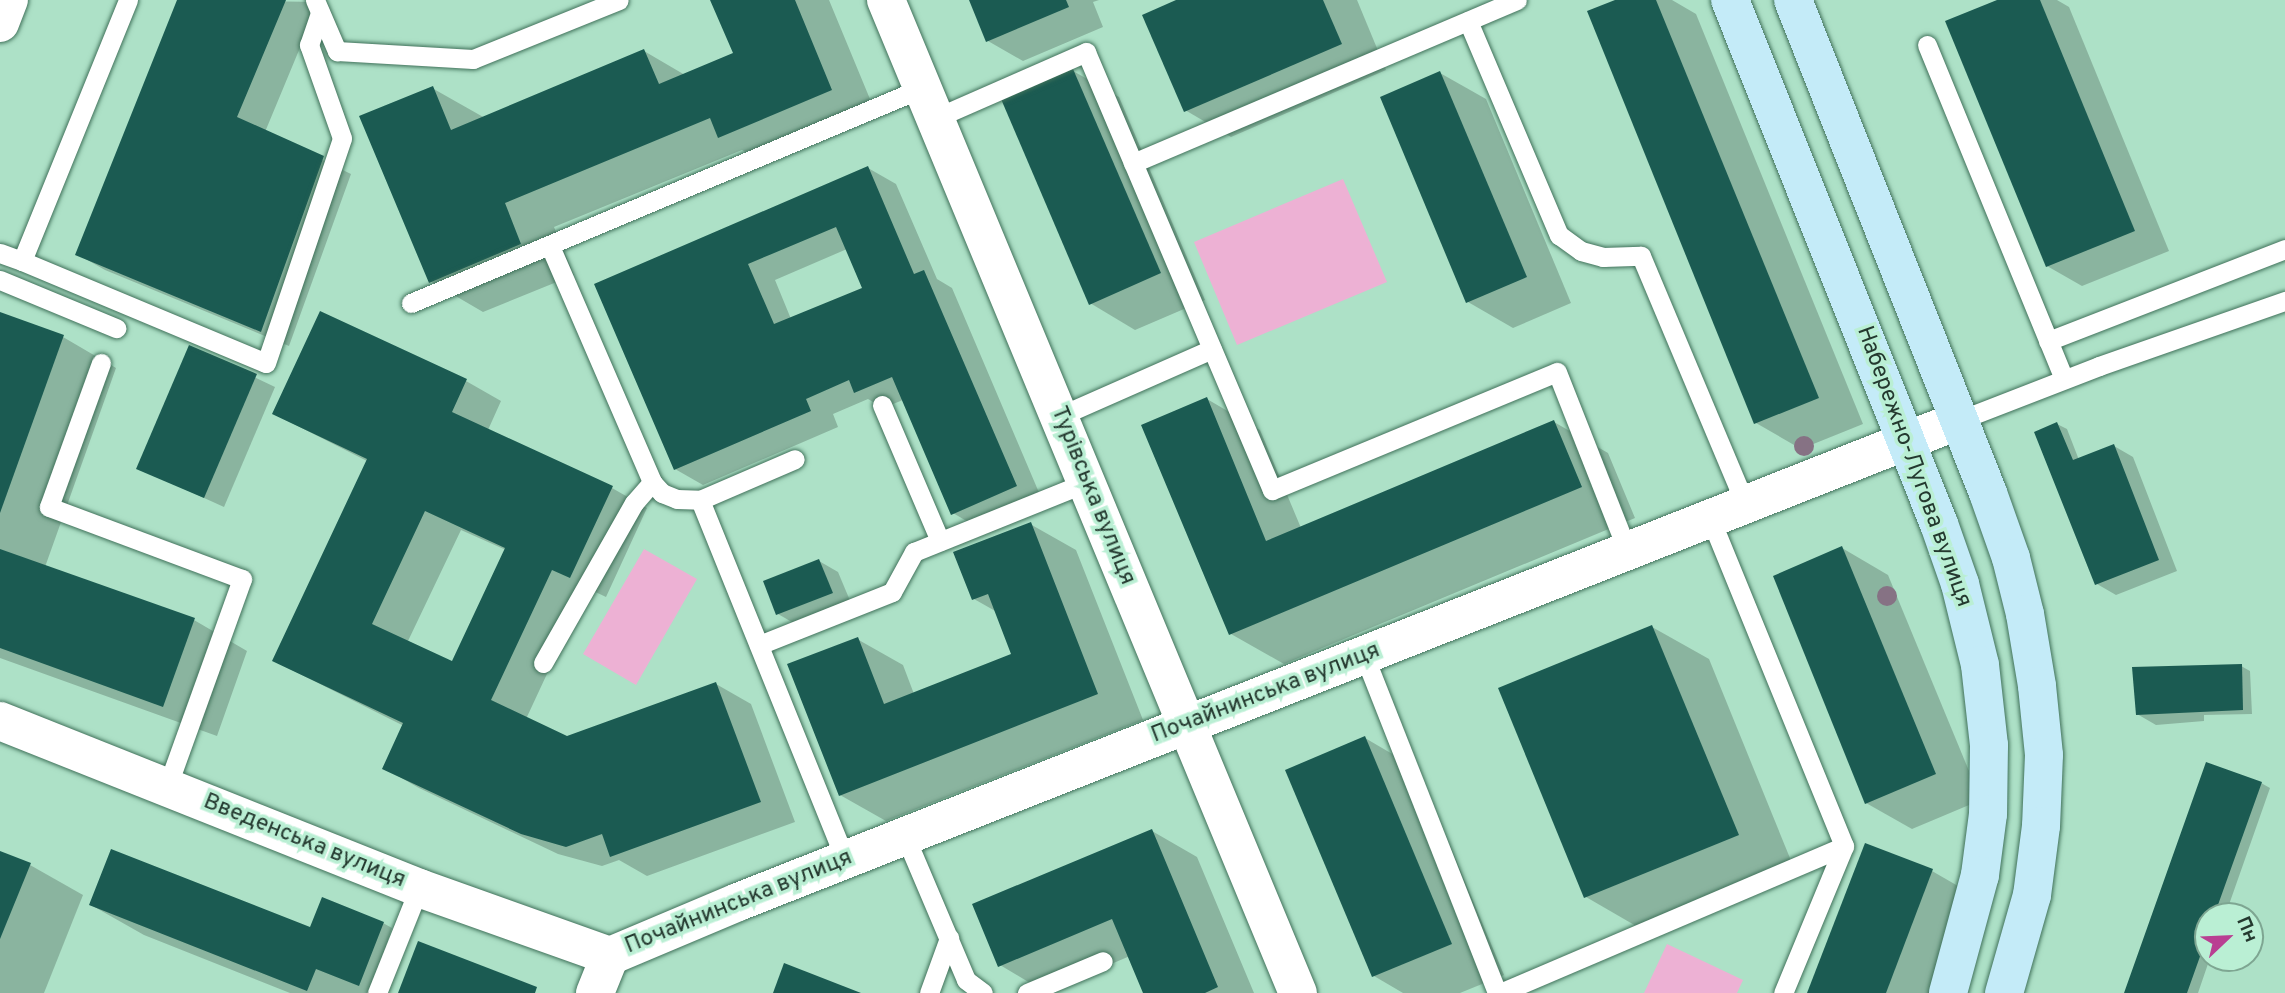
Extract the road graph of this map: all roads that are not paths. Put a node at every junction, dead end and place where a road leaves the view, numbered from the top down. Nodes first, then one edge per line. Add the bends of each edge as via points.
1 (9, 0) edge
2 (128, 0) edge
3 (619, 0) edge
4 (887, 0) edge
5 (1517, 0) edge
6 (1730, 0) edge
7 (1795, 0) edge
8 (318, 7) edge
9 (1468, 21) junction
10 (0, 23) edge
11 (1927, 44) dead end
12 (929, 103) junction
13 (1133, 163) junction
14 (550, 246) junction
15 (2285, 249) edge
16 (0, 253) edge
17 (22, 261) junction
18 (0, 280) edge
19 (2285, 301) edge
20 (411, 303) dead end
21 (116, 328) dead end
22 (2048, 341) junction
23 (1212, 349) junction
24 (101, 363) dead end
25 (2064, 379) junction
26 (881, 405) dead end
27 (1060, 416) junction
28 (1960, 420) junction
29 (1907, 441) junction
30 (795, 458) dead end
31 (652, 482) junction
32 (1087, 482) junction
33 (701, 500) junction
34 (1746, 506) junction
35 (1711, 520) junction
36 (940, 541) junction
37 (1628, 552) junction
38 (759, 645) junction
39 (1364, 655) junction
40 (543, 663) dead end
41 (0, 721) edge
42 (1185, 726) junction
43 (167, 787) junction
44 (905, 835) junction
45 (1844, 846) junction
46 (845, 859) junction
47 (419, 888) junction
48 (948, 938) junction
49 (611, 956) junction
50 (1103, 961) dead end
51 (377, 993) edge
52 (595, 993) edge
53 (929, 993) edge
54 (983, 993) edge
55 (1027, 993) edge
56 (1298, 993) edge
57 (1499, 993) edge
58 (1783, 993) edge
59 (1948, 993) edge
60 (2004, 993) edge

1 - 10 street
2 - 17 lane
3 - 8 lane via 473,59 337,51
4 - 12 street, Турівська вулиця
5 - 9 lane
6 - 29 main road, Набережно-Лугова вулиця
7 - 28 main road
8 - 17 lane via 309,46 342,138 266,363
9 - 13 lane
9 - 34 lane via 1559,235 1581,251 1604,257 1641,256
11 - 22 lane
12 - 13 lane via 1086,52
12 - 14 lane
12 - 27 street, Турівська вулиця
13 - 23 lane
14 - 20 lane
14 - 31 lane
15 - 22 lane
16 - 17 lane
18 - 21 lane
19 - 25 lane
22 - 25 lane
23 - 27 lane
23 - 37 lane via 1272,490 1557,372
24 - 43 lane via 49,508 242,579
25 - 28 lane
26 - 36 lane
27 - 32 street, Турівська вулиця
28 - 29 street, Почайнинська вулиця
28 - 60 main road via 2011,558 2037,687 2044,755 2032,895
29 - 34 street, Почайнинська вулиця
29 - 59 main road, Набережно-Лугова вулиця via 1960,584 1980,665 1989,745 1988,814 1980,875
30 - 33 lane
31 - 33 lane via 677,499
31 - 40 lane via 634,503
32 - 36 lane
32 - 42 street, Турівська вулиця
33 - 38 lane
34 - 35 street, Почайнинська вулиця
35 - 37 street, Почайнинська вулиця
35 - 45 lane
36 - 38 lane via 914,552 892,592
37 - 39 street, Почайнинська вулиця
38 - 46 lane
39 - 42 street, Почайнинська вулиця
39 - 57 lane
41 - 43 street, Введенська вулиця
42 - 44 street, Почайнинська вулиця
42 - 56 street, Турівська вулиця
43 - 47 street, Введенська вулиця
44 - 46 street, Почайнинська вулиця
44 - 48 lane
45 - 57 lane
45 - 58 lane
46 - 49 street, Почайнинська вулиця
47 - 49 street, Введенська вулиця
47 - 51 lane
48 - 53 lane
48 - 54 lane via 966,980
49 - 52 street, Почайнинська вулиця
50 - 55 lane

